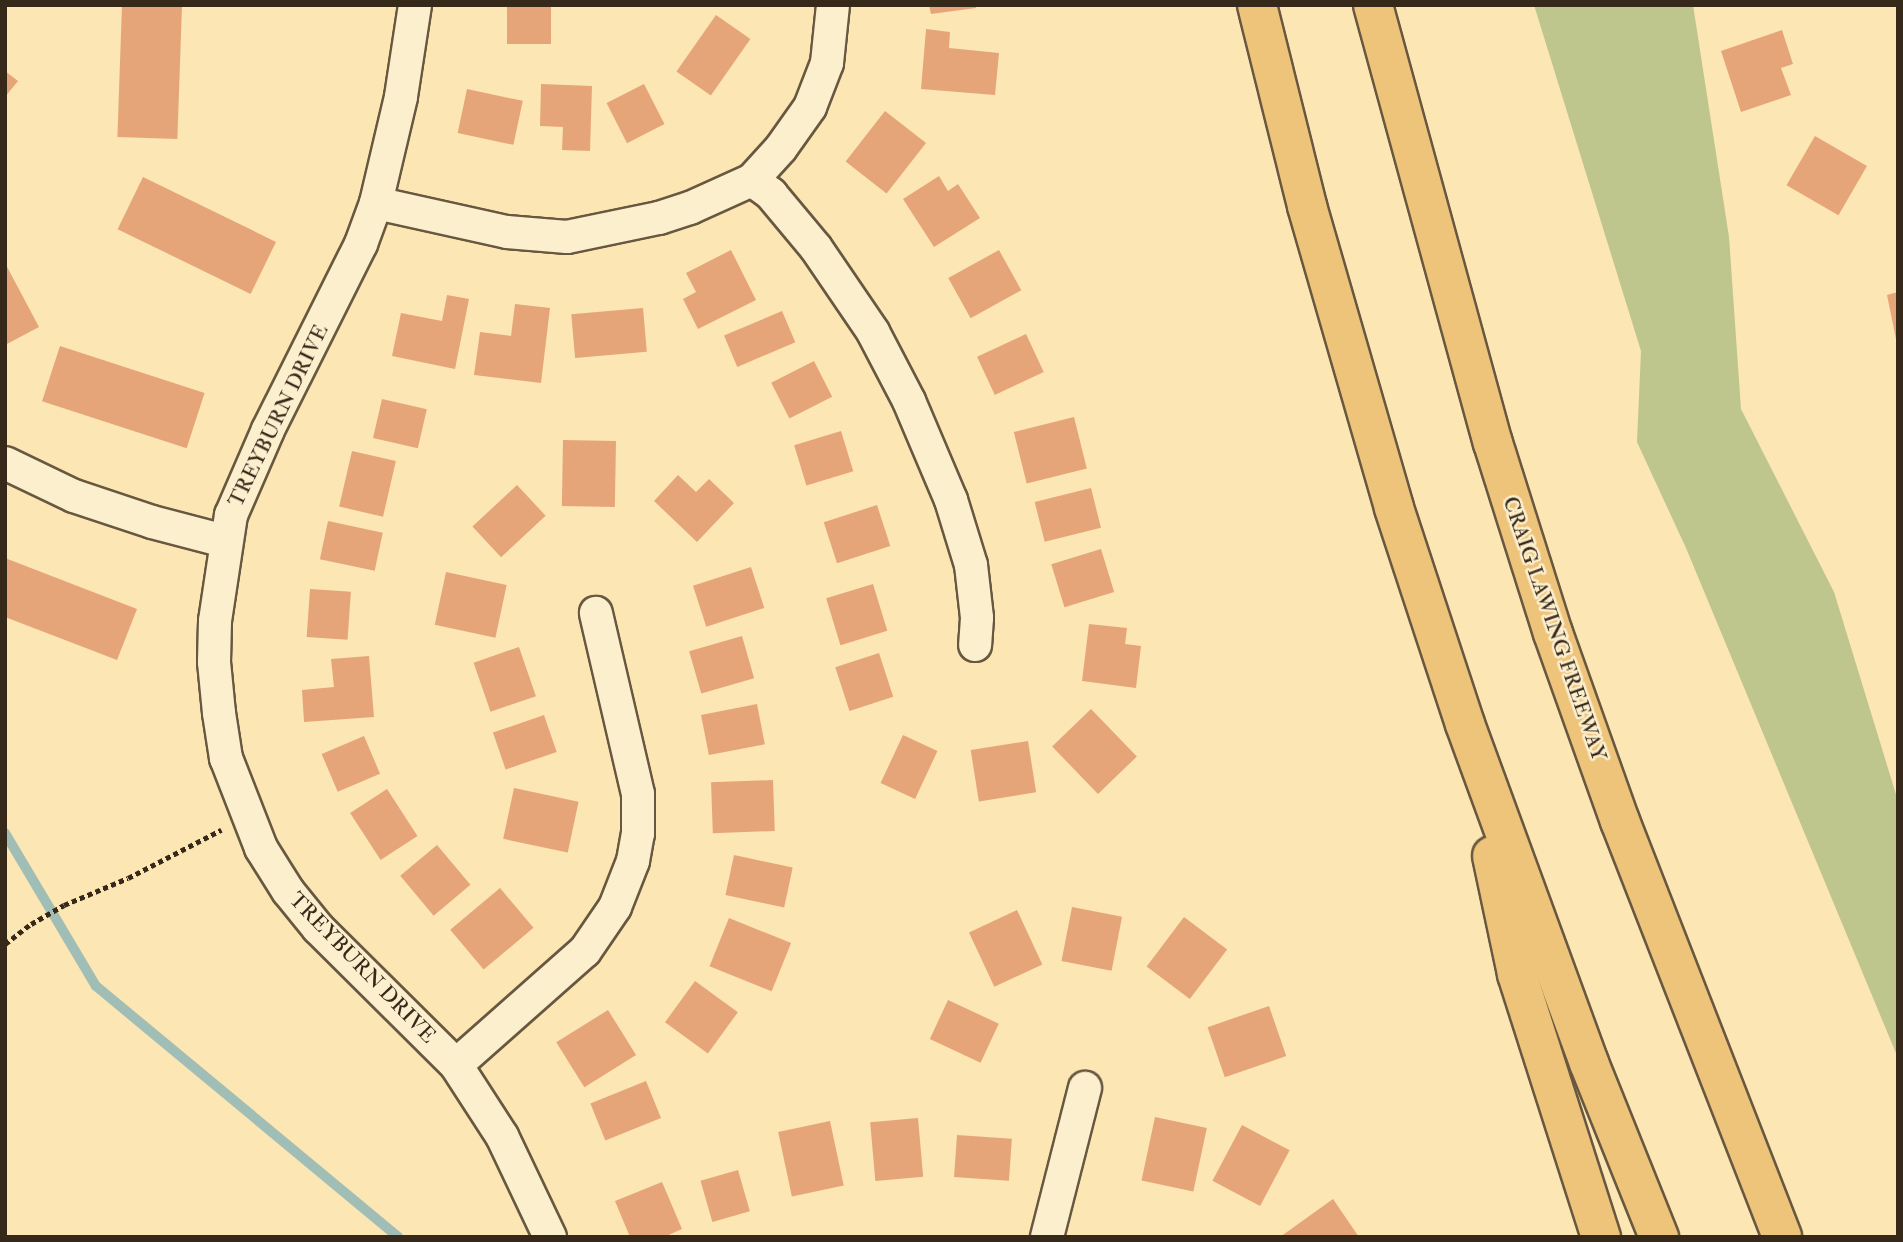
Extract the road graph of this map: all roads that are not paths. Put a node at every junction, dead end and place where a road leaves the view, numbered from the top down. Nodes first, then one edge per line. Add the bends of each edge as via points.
1 (415, 5) edge
2 (832, 5) edge
3 (1257, 5) edge
4 (1373, 5) edge
5 (752, 180) junction
6 (376, 203) junction
7 (5, 463) edge
8 (225, 541) junction
9 (596, 613) dead end
10 (975, 645) dead end
11 (1465, 724) junction
12 (1707, 1050) junction
13 (456, 1065) junction
14 (1085, 1087) dead end
15 (550, 1237) edge
16 (1047, 1237) edge
17 (1601, 1237) edge
18 (1660, 1237) edge
19 (1782, 1237) edge
20 (1808, 1237) edge

1 - 6 street, TREYBURN DRIVE via 401,97
2 - 5 street via 827,63 810,107
3 - 11 highway via 1311,220 1394,508
4 - 12 highway, CRAIG LAWING FREEWAY via 1493,443 1553,633
5 - 6 street via 659,218 567,236 506,232
5 - 10 street via 771,194 816,248 873,332 909,401 951,500 971,565
6 - 8 street, TREYBURN DRIVE via 356,256 244,480
7 - 8 street via 74,496
8 - 13 street, TREYBURN DRIVE via 214,662 226,758 247,818 288,891 318,928
9 - 13 street via 638,794 633,861 615,907 585,951
11 - 17 highway via 1517,974
11 - 18 highway via 1589,1063
12 - 19 highway, CRAIG LAWING FREEWAY
12 - 20 highway
13 - 15 street, TREYBURN DRIVE via 502,1136
14 - 16 street

